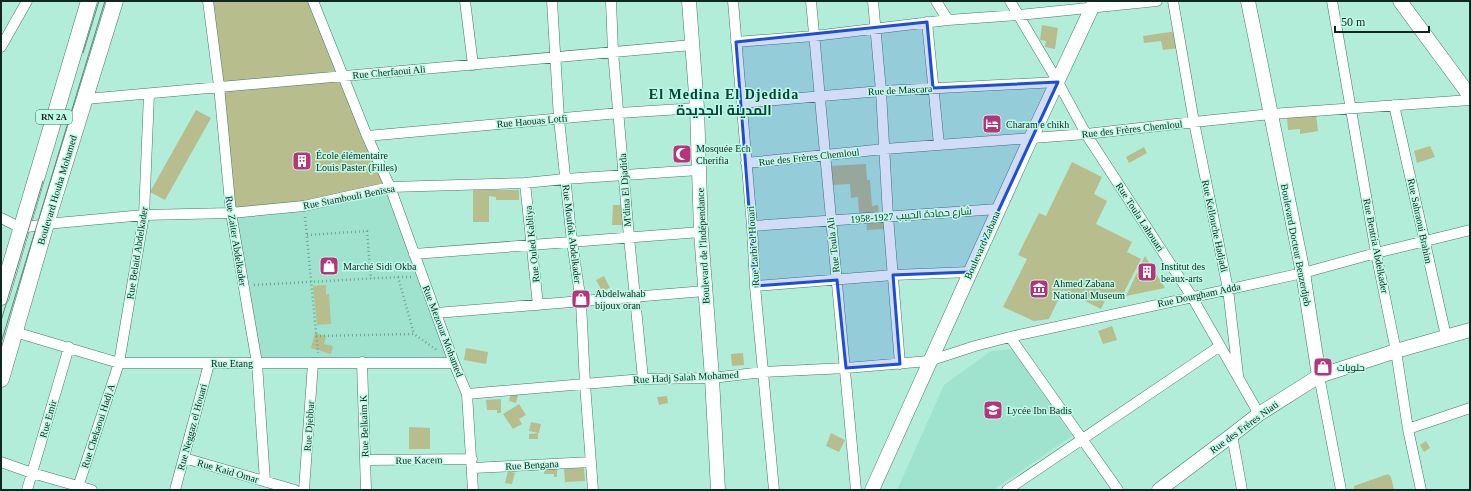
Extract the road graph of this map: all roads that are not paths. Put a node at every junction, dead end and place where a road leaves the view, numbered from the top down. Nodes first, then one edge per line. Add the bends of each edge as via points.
1 (27, 1) edge
2 (115, 1) edge
3 (208, 1) edge
4 (313, 1) edge
5 (465, 1) edge
6 (552, 1) edge
7 (611, 1) edge
8 (689, 1) edge
9 (733, 1) edge
10 (811, 1) edge
11 (873, 1) edge
12 (936, 1) edge
13 (1010, 1) edge
14 (1157, 1) edge
15 (1173, 1) edge
16 (1248, 1) edge
17 (1332, 1) edge
18 (1404, 2) edge
19 (86, 3) edge
20 (1094, 5) edge
21 (1019, 15) junction
22 (948, 20) junction
23 (927, 22) junction
24 (875, 28) junction
25 (814, 36) junction
26 (736, 42) junction
27 (692, 44) junction
28 (1, 47) edge
29 (613, 52) junction
30 (555, 57) junction
31 (473, 65) junction
32 (344, 76) junction
33 (1058, 82) junction
34 (219, 86) junction
35 (933, 88) junction
36 (881, 91) junction
37 (149, 94) junction
38 (820, 95) junction
39 (1470, 96) edge
40 (86, 99) junction
41 (1470, 100) edge
42 (742, 103) junction
43 (1394, 105) junction
44 (697, 108) junction
45 (1350, 109) junction
46 (619, 113) junction
47 (1271, 114) junction
48 (559, 119) junction
49 (1194, 122) junction
50 (1086, 134) junction
51 (367, 136) junction
52 (1031, 138) junction
53 (939, 145) junction
54 (885, 149) junction
55 (825, 156) junction
56 (746, 163) junction
57 (699, 170) junction
58 (625, 174) junction
59 (565, 179) junction
60 (525, 183) junction
61 (390, 187) junction
62 (998, 209) junction
63 (231, 213) junction
64 (144, 215) junction
65 (888, 216) junction
66 (1, 218) edge
67 (831, 220) junction
68 (46, 224) junction
69 (752, 226) junction
70 (21, 228) junction
71 (1470, 230) edge
72 (701, 232) junction
73 (629, 237) junction
74 (1424, 241) junction
75 (572, 242) junction
76 (532, 246) junction
77 (1376, 252) junction
78 (414, 254) junction
79 (970, 272) junction
80 (1303, 274) junction
81 (893, 275) junction
82 (837, 280) junction
83 (755, 286) junction
84 (1228, 289) junction
85 (705, 292) junction
86 (1, 297) edge
87 (635, 297) junction
88 (1192, 297) junction
89 (582, 302) junction
90 (538, 305) junction
91 (436, 313) junction
92 (1470, 330) edge
93 (15, 332) junction
94 (1446, 336) junction
95 (1010, 337) junction
96 (1220, 346) junction
97 (69, 347) junction
98 (1396, 351) junction
99 (929, 361) junction
100 (362, 362) junction
101 (119, 363) junction
102 (256, 363) junction
103 (316, 363) junction
104 (454, 363) junction
105 (209, 364) junction
106 (900, 364) junction
107 (846, 368) junction
108 (763, 372) junction
109 (1319, 376) junction
110 (712, 378) junction
111 (1, 379) edge
112 (1239, 379) junction
113 (643, 380) junction
114 (585, 384) junction
115 (467, 394) junction
116 (1470, 408) edge
117 (1259, 414) junction
118 (1408, 429) junction
119 (1232, 435) junction
120 (1082, 440) junction
121 (184, 458) junction
122 (366, 460) junction
123 (1, 462) edge
124 (591, 462) junction
125 (472, 463) junction
126 (32, 473) junction
127 (265, 481) junction
128 (78, 488) edge
129 (27, 490) edge
130 (92, 490) edge
131 (175, 490) edge
132 (295, 490) edge
133 (304, 490) edge
134 (366, 490) edge
135 (473, 490) edge
136 (594, 490) edge
137 (718, 490) edge
138 (774, 490) edge
139 (856, 490) edge
140 (872, 490) edge
141 (1006, 490) edge
142 (1118, 490) edge
143 (1159, 490) edge
144 (1242, 490) edge
145 (1340, 490) edge
146 (1421, 490) edge

1 - 28 street
2 - 40 main road, Boulevard Houha Mohamed / RN 2A
3 - 34 street, Rue Zaiter Abdelkader
4 - 32 street, Rue Mezouar Mohamed
5 - 31 street
6 - 30 street, Rue Moufok Abdelkader
7 - 29 street, M'dina El Djadida
8 - 27 main road, Boulevard de l'Indépendance
9 - 26 street, Rue Larbi el Houari
10 - 25 street, Rue Toula Ali
11 - 24 street
12 - 22 street
13 - 21 street, Rue Toula Lahouari
14 - 20 street
15 - 49 street, Rue Kellouche Hadjadi
16 - 47 main road, Boulevard Docteur Benzerdjeb
17 - 45 street, Rue Bentria Abdelkader
18 - 39 main road
19 - 70 main road, RN 2A
20 - 21 street
20 - 33 main road, Boulevard Zabana
21 - 22 street
21 - 33 street, Rue Toula Lahouari
22 - 23 street
23 - 24 street
23 - 35 street
24 - 25 street
24 - 36 street
25 - 26 street
25 - 38 street, Rue Toula Ali
26 - 42 street, Rue Larbi el Houari
27 - 29 street, Rue Cherfaoui Ali
27 - 44 main road, Boulevard de l'Indépendance
29 - 30 street, Rue Cherfaoui Ali
29 - 46 street, M'dina El Djadida
30 - 31 street, Rue Cherfaoui Ali
30 - 48 street, Rue Moufok Abdelkader
31 - 32 street, Rue Cherfaoui Ali
32 - 34 street, Rue Cherfaoui Ali
32 - 51 street, Rue Mezouar Mohamed
33 - 35 street, Rue de Mascara
33 - 50 street, Rue Toula Lahouari
33 - 52 main road, Boulevard Zabana
34 - 37 street, Rue Cherfaoui Ali
34 - 63 street, Rue Zaiter Abdelkader
35 - 36 street, Rue de Mascara
35 - 53 street
36 - 38 street, Rue de Mascara
36 - 54 street
37 - 40 street, Rue Cherfaoui Ali
37 - 64 street, Rue Belaid Abdelkader
38 - 42 street, Rue de Mascara
38 - 55 street, Rue Toula Ali
40 - 68 main road, Boulevard Houha Mohamed / RN 2A
41 - 43 street, Rue des Frères Chemloul
42 - 56 street, Rue Larbi el Houari
43 - 45 street, Rue des Frères Chemloul
43 - 74 street, Rue Sahraoui Brahim
44 - 46 street, Rue Haouas Lotfi
44 - 57 main road, Boulevard de l'Indépendance
45 - 47 street, Rue des Frères Chemloul
45 - 77 street, Rue Bentria Abdelkader
46 - 48 street, Rue Haouas Lotfi
46 - 58 street, M'dina El Djadida
47 - 49 street, Rue des Frères Chemloul
47 - 80 main road, Boulevard Docteur Benzerdjeb
48 - 51 street, Rue Haouas Lotfi
48 - 59 street, Rue Moufok Abdelkader
49 - 50 street, Rue des Frères Chemloul
49 - 84 street, Rue Kellouche Hadjadi
50 - 52 street, Rue des Frères Chemloul
50 - 88 street, Rue Toula Lahouari
51 - 61 street, Rue Mezouar Mohamed
52 - 53 street, Rue des Frères Chemloul
52 - 62 main road, Boulevard Zabana
53 - 54 street, Rue des Frères Chemloul
54 - 55 street, Rue des Frères Chemloul
54 - 65 street
55 - 56 street, Rue des Frères Chemloul
55 - 67 street, Rue Toula Ali
56 - 69 street, Rue Larbi el Houari
57 - 58 street, Rue Stambouli Benïssa
57 - 72 main road, Boulevard de l'Indépendance
58 - 59 street, Rue Stambouli Benïssa
58 - 73 street, M'dina El Djadida
59 - 60 street, Rue Stambouli Benïssa
59 - 75 street, Rue Moufok Abdelkader
60 - 61 street, Rue Stambouli Benïssa
60 - 76 street, Rue Ouled Kabliya
61 - 63 street, Rue Stambouli Benïssa via 304,206
61 - 78 street, Rue Mezouar Mohamed
62 - 65 street, شارع حمادة الحبيب 1927-1958
62 - 79 main road, Boulevard Zabana
63 - 64 street, Rue Stambouli Benïssa
63 - 102 street, Rue Zaiter Abdelkader
64 - 68 street, Rue Stambouli Benïssa
64 - 101 street, Rue Belaid Abdelkader
65 - 67 street, شارع حمادة الحبيب 1927-1958
65 - 81 street
66 - 70 street
67 - 69 street, شارع حمادة الحبيب 1927-1958
67 - 82 street, Rue Toula Ali
68 - 70 street, Rue Stambouli Benïssa
68 - 93 main road, Boulevard Houha Mohamed / RN 2A
69 - 83 street, Rue Larbi el Houari
70 - 86 main road, RN 2A
71 - 74 street, Rue Dourgham Adda
72 - 73 street
72 - 85 main road, Boulevard de l'Indépendance
73 - 75 street
73 - 87 street, M'dina El Djadida
74 - 77 street, Rue Dourgham Adda
74 - 94 street, Rue Sahraoui Brahim
75 - 76 street
75 - 89 street, Rue Moufok Abdelkader
76 - 78 street
76 - 90 street, Rue Ouled Kabliya
77 - 80 street, Rue Dourgham Adda
77 - 98 street, Rue Bentria Abdelkader
78 - 91 street, Rue Mezouar Mohamed
79 - 81 street
79 - 99 main road, Boulevard Zabana
80 - 84 street, Rue Dourgham Adda
80 - 109 main road, Boulevard Docteur Benzerdjeb
81 - 82 street
81 - 106 street
82 - 83 street
82 - 107 street, Rue Toula Ali
83 - 108 street, Rue Larbi el Houari
84 - 88 street, Rue Dourgham Adda
84 - 112 street, Rue Kellouche Hadjadi
85 - 87 street
85 - 110 main road, Boulevard de l'Indépendance
87 - 89 street
87 - 113 street, M'dina El Djadida
88 - 95 street, Rue Dourgham Adda
88 - 96 street, Rue Toula Lahouari
89 - 90 street
89 - 114 street, Rue Moufok Abdelkader
90 - 91 street
91 - 104 street, Rue Mezouar Mohamed
92 - 94 main road, Rue des Frères Niati
93 - 97 street, Rue Etang
93 - 111 main road, Boulevard Houha Mohamed / RN 2A
94 - 98 main road, Rue des Frères Niati
95 - 99 street, Rue Dourgham Adda
95 - 120 street
96 - 112 street, Rue Toula Lahouari
96 - 120 street
97 - 101 street, Rue Etang
97 - 126 street, Rue Emir
98 - 109 main road, Rue des Frères Niati
98 - 118 street, Rue Bentria Abdelkader
99 - 106 street, Rue Hadj Salah Mohamed
99 - 140 main road, Boulevard Zabana
100 - 103 street, Rue Etang
100 - 104 street, Rue Etang
100 - 122 street, Rue Belkaim K
101 - 105 street, Rue Etang
101 - 128 street, Rue Chekaoui Hadj A
102 - 103 street, Rue Etang
102 - 105 street, Rue Etang
102 - 127 street, Rue Zaiter Abdelkader
103 - 133 street, Rue Djebbar
104 - 115 street, Rue Mezouar Mohamed
105 - 121 street, Rue Neggaz el Houari
106 - 107 street, Rue Hadj Salah Mohamed
107 - 108 street, Rue Hadj Salah Mohamed
107 - 139 street, Rue Toula Ali
108 - 110 street, Rue Hadj Salah Mohamed
108 - 138 street, Rue Larbi el Houari
109 - 117 main road, Rue des Frères Niati
109 - 145 street, Boulevard Docteur Benzerdjeb
110 - 113 street, Rue Hadj Salah Mohamed
110 - 137 main road, Boulevard de l'Indépendance
112 - 117 street, Rue Toula Lahouari
113 - 114 street, Rue Hadj Salah Mohamed
114 - 115 street, Rue Hadj Salah Mohamed
114 - 124 street, Rue Moufok Abdelkader
115 - 125 street, Rue Mezouar Mohamed
116 - 118 street
117 - 119 main road, Rue des Frères Niati
118 - 146 street, Rue Bentria Abdelkader
119 - 143 main road, Rue des Frères Niati
119 - 144 street
120 - 141 street
120 - 142 street
121 - 127 street, Rue Kaid Omar
121 - 131 street, Rue Neggaz el Houari
122 - 125 street, Rue Kacem
122 - 134 street, Rue Belkaim K
123 - 126 street
124 - 125 street, Rue Bengana
124 - 136 street, Rue Moufok Abdelkader
125 - 135 street, Rue Mezouar Mohamed
126 - 128 street
126 - 129 street, Rue Emir
127 - 132 street, Rue Kaid Omar
128 - 130 street

